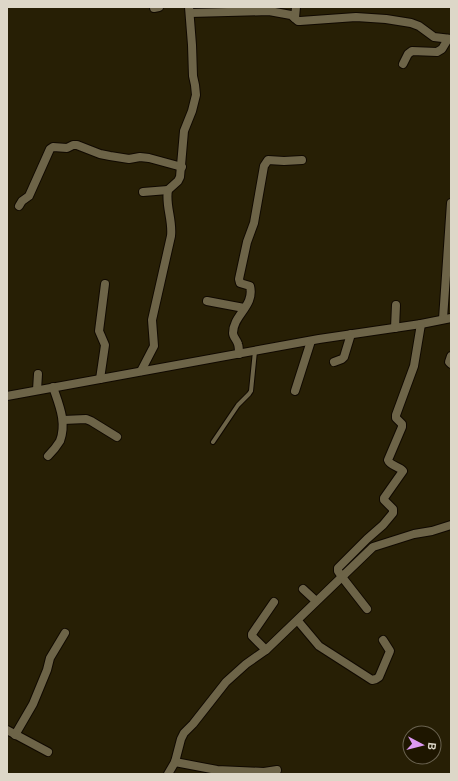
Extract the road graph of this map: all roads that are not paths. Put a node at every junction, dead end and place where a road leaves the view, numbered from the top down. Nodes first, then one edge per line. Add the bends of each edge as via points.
1 (296, 7) edge
2 (248, 9) edge
3 (190, 10) edge
4 (295, 18) junction
5 (450, 39) edge
6 (403, 64) dead end
7 (302, 160) dead end
8 (182, 167) junction
9 (168, 190) junction
10 (143, 192) dead end
11 (451, 204) edge
12 (19, 206) dead end
13 (106, 284) dead end
14 (207, 301) dead end
15 (396, 305) dead end
16 (244, 308) junction
17 (447, 318) edge
18 (421, 324) junction
19 (395, 328) junction
20 (351, 334) junction
21 (311, 341) junction
22 (255, 351) junction
23 (239, 354) junction
24 (451, 356) edge
25 (334, 362) dead end
26 (451, 364) edge
27 (141, 371) junction
28 (38, 374) dead end
29 (100, 379) junction
30 (54, 387) junction
31 (37, 390) junction
32 (295, 391) dead end
33 (7, 396) edge
34 (63, 420) junction
35 (117, 437) dead end
36 (213, 442) dead end
37 (48, 456) dead end
38 (451, 525) edge
39 (340, 574) junction
40 (302, 589) dead end
41 (315, 599) junction
42 (274, 602) dead end
43 (367, 609) dead end
44 (298, 621) junction
45 (65, 633) dead end
46 (383, 640) dead end
47 (266, 650) junction
48 (7, 730) edge
49 (16, 734) junction
50 (48, 752) dead end
51 (175, 762) junction
52 (276, 770) dead end
53 (168, 774) edge

1 - 4 street
2 - 3 street
2 - 4 street via 288,14
3 - 8 street via 196,95 184,131
4 - 5 street via 300,21 356,17 386,19 415,24 434,36
5 - 6 street via 437,52 412,51
7 - 16 street via 265,162 254,223 239,279 240,283 251,288 249,302
8 - 9 street via 179,179
8 - 12 street via 149,158 129,159 100,154 77,144 67,148 53,147 29,196
9 - 10 street
9 - 27 street via 172,236 152,320 154,346
11 - 17 street
13 - 29 street via 99,331 105,345
14 - 16 street
15 - 19 street
16 - 23 street via 234,325 233,332
17 - 18 street
18 - 19 street
18 - 39 street via 414,366 396,415 402,427 388,460 403,471 384,498 393,509 393,513 340,566
19 - 20 street
20 - 21 street
20 - 25 street via 344,357
21 - 22 street
21 - 32 street
22 - 23 street
22 - 36 lane via 249,394 238,405
23 - 27 street
24 - 26 street
27 - 29 street
28 - 31 street
29 - 30 street
30 - 31 street
30 - 34 street
31 - 33 street
34 - 35 street via 86,419
34 - 37 street via 60,441
38 - 39 street via 378,544
39 - 41 street
39 - 43 street
40 - 41 street
41 - 44 street
42 - 47 street via 252,634
44 - 46 street via 319,646 372,680 379,677 390,651
44 - 47 street
45 - 49 street via 50,658 33,704
47 - 51 street via 226,682 184,733
48 - 49 street
49 - 50 street
51 - 52 street via 217,770
51 - 53 street

